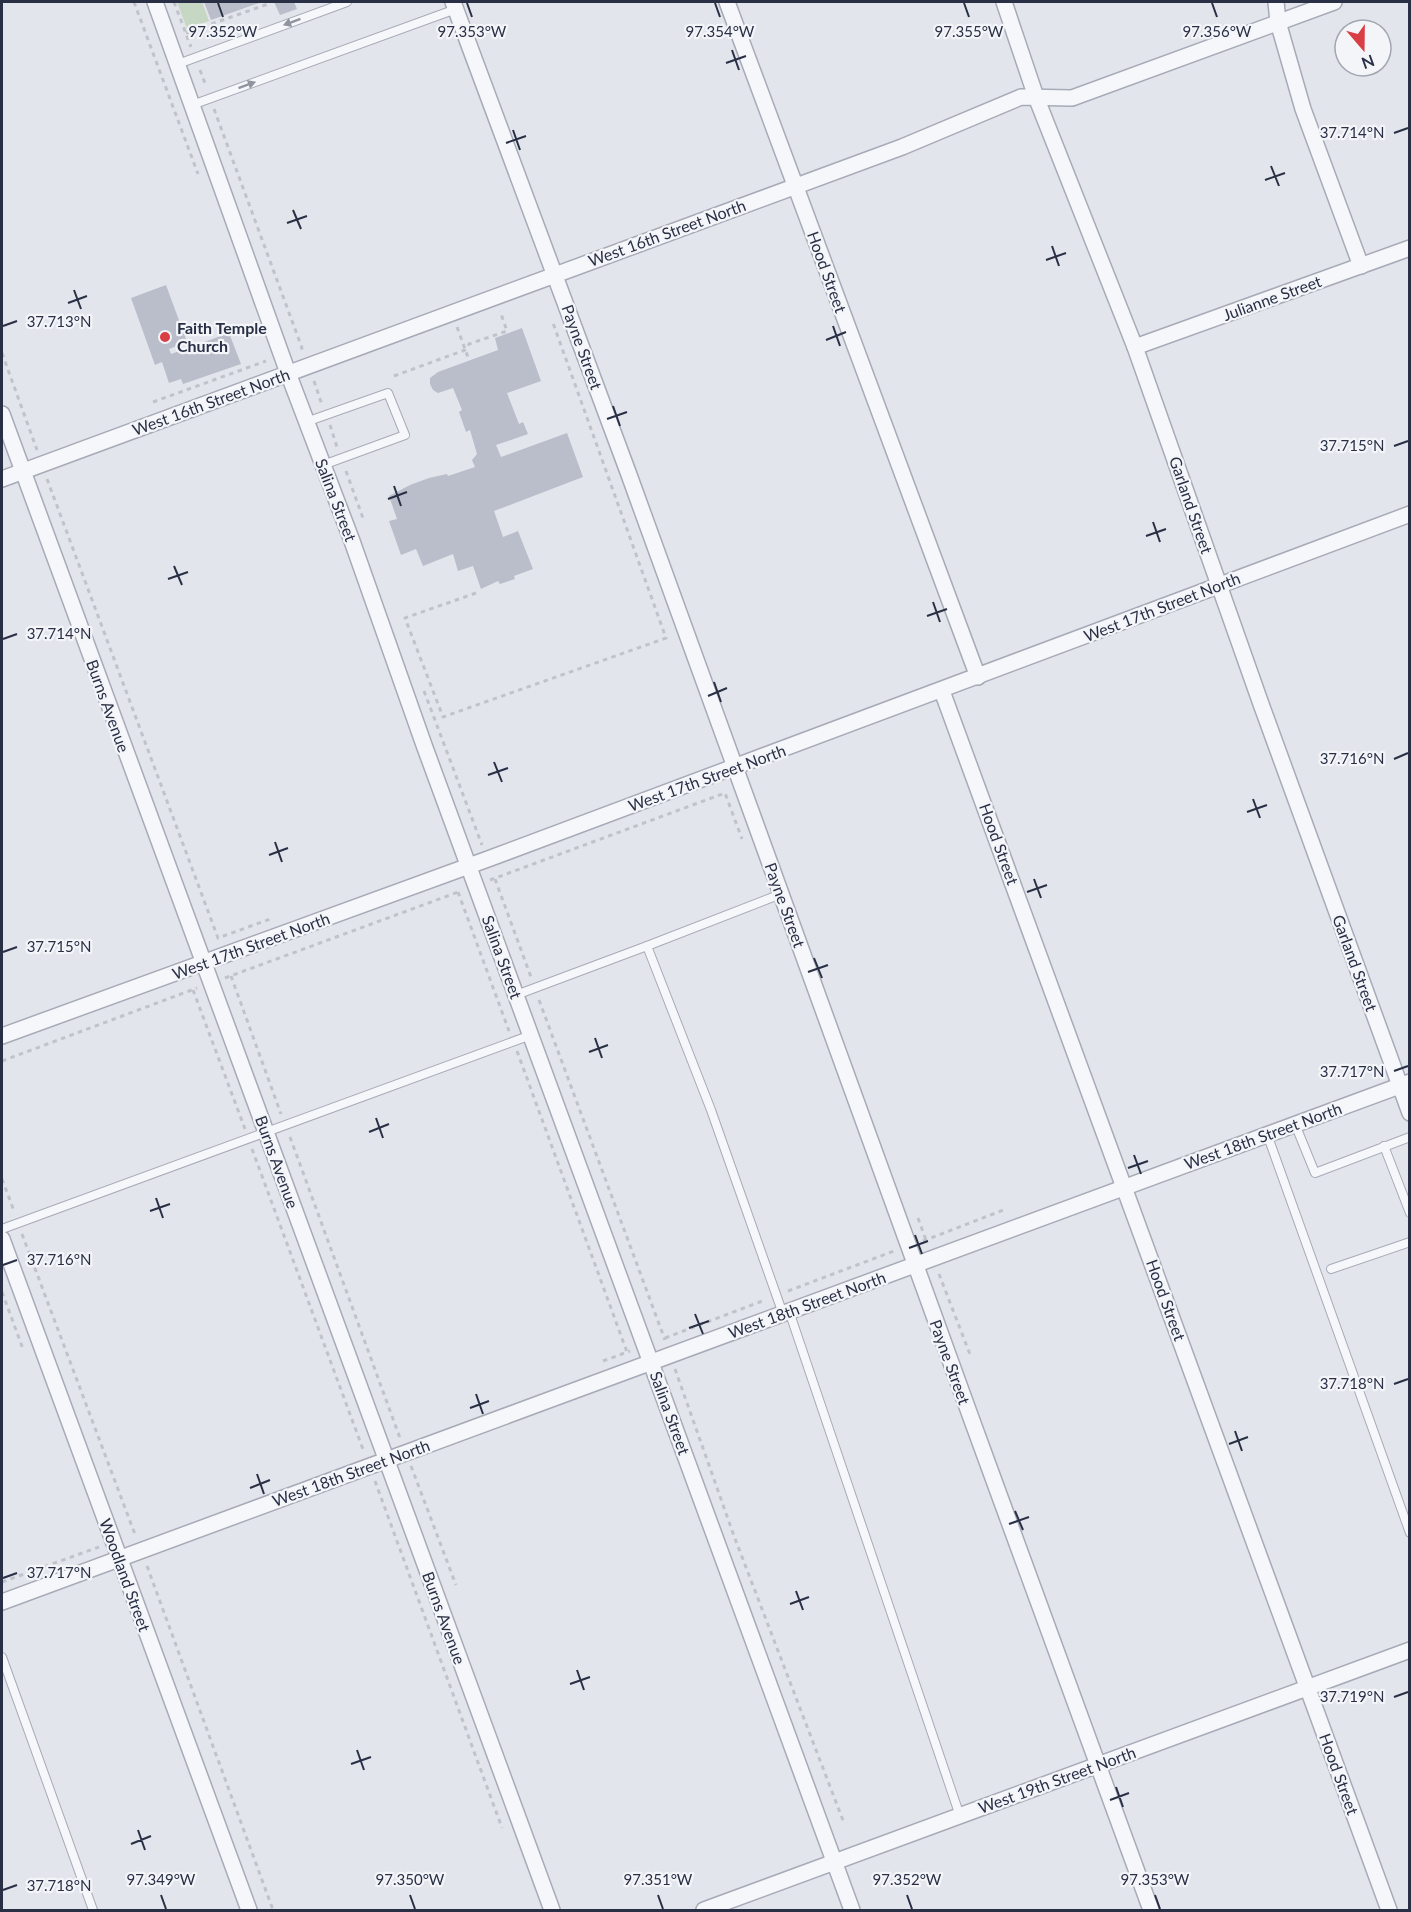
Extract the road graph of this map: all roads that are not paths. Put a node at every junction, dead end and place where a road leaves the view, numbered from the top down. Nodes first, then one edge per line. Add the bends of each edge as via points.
1 (154, 2) edge
2 (347, 2) edge
3 (727, 2) edge
4 (1004, 2) edge
5 (1276, 2) edge
6 (1334, 2) edge
7 (455, 5) edge
8 (1278, 22) junction
9 (178, 64) junction
10 (1036, 97) junction
11 (192, 105) junction
12 (795, 185) junction
13 (1410, 248) edge
14 (1361, 266) junction
15 (555, 275) junction
16 (1135, 347) junction
17 (288, 373) junction
18 (2, 414) edge
19 (306, 422) junction
20 (323, 465) junction
21 (22, 471) junction
22 (2, 479) edge
23 (1410, 514) edge
24 (1219, 586) junction
25 (978, 677) junction
26 (942, 691) junction
27 (735, 768) junction
28 (469, 866) junction
29 (781, 894) junction
30 (648, 946) junction
31 (203, 964) junction
32 (516, 995) junction
33 (531, 1035) junction
34 (2, 1036) edge
35 (1405, 1083) edge
36 (1410, 1113) edge
37 (1295, 1124) junction
38 (266, 1132) junction
39 (1267, 1134) junction
40 (1410, 1137) edge
41 (1384, 1146) junction
42 (1125, 1187) junction
43 (1410, 1213) edge
44 (2, 1229) edge
45 (2, 1239) edge
46 (1410, 1242) edge
47 (915, 1265) junction
48 (1331, 1269) dead end
49 (786, 1312) junction
50 (651, 1362) junction
51 (387, 1460) junction
52 (1410, 1533) edge
53 (119, 1559) junction
54 (2, 1602) edge
55 (1410, 1650) edge
56 (2, 1657) edge
57 (1307, 1688) junction
58 (1098, 1765) junction
59 (960, 1816) junction
60 (835, 1862) junction
61 (93, 1911) edge
62 (249, 1911) edge
63 (552, 1911) edge
64 (704, 1911) edge
65 (852, 1911) edge
66 (1151, 1911) edge
67 (1389, 1911) edge

1 - 9 street, Salina Street
2 -> 9 lane
3 - 12 street, Hood Street
4 - 10 street, Garland Street
5 - 8 street
6 - 8 street, West 16th Street North
11 -> 7 lane
7 - 15 street, Payne Street
8 - 10 street, West 16th Street North via 1072,98
8 - 14 street via 1303,110
9 - 11 street, Salina Street
10 - 12 street, West 16th Street North via 1021,98
10 - 16 street, Garland Street
11 - 17 street, Salina Street
12 - 15 street, West 16th Street North
12 - 25 street, Hood Street
13 - 14 street, Julianne Street
14 - 16 street, Julianne Street
15 - 17 street, West 16th Street North
15 - 27 street, Payne Street
16 - 24 street, Garland Street
17 - 19 street, Salina Street
17 - 21 street, West 16th Street North
18 - 21 street, Burns Avenue
19 - 20 street, Salina Street
19 - 20 lane via 388,393 405,435
20 - 28 street, Salina Street
21 - 22 street, West 16th Street North
21 - 31 street, Burns Avenue
23 - 24 street, West 17th Street North
24 - 25 street, West 17th Street North
24 - 35 street, Garland Street
25 - 26 street, West 17th Street North
26 - 27 street, West 17th Street North
26 - 42 street, Hood Street
27 - 28 street, West 17th Street North
27 - 29 street, Payne Street
28 - 31 street, West 17th Street North
28 - 32 street, Salina Street
29 - 30 lane
29 - 47 street, Payne Street
30 - 32 lane
30 - 49 lane
31 - 34 street, West 17th Street North
31 - 38 street, Burns Avenue
32 - 33 street, Salina Street
33 - 38 lane
33 - 50 street, Salina Street
35 - 36 street, Garland Street
35 - 37 street, West 18th Street North
37 - 39 street, West 18th Street North
37 - 41 lane via 1315,1173
38 - 44 lane
38 - 51 street, Burns Avenue
39 - 42 street, West 18th Street North
39 - 52 lane
40 - 41 lane
41 - 43 lane
42 - 47 street, West 18th Street North
42 - 57 street, Hood Street
45 - 53 street, Woodland Street
46 - 48 lane
47 - 49 street, West 18th Street North
47 - 58 street, Payne Street
49 - 50 street, West 18th Street North
49 - 59 lane
50 - 51 street, West 18th Street North
50 - 60 street, Salina Street
51 - 53 street, West 18th Street North
51 - 63 street, Burns Avenue
53 - 54 street, West 18th Street North
53 - 62 street, Woodland Street
55 - 57 street, West 19th Street North
56 - 61 lane
57 - 58 street, West 19th Street North
57 - 67 street, Hood Street
58 - 59 street, West 19th Street North
58 - 66 street, Payne Street
59 - 60 street, West 19th Street North
60 - 64 street, West 19th Street North
60 - 65 street, Salina Street

